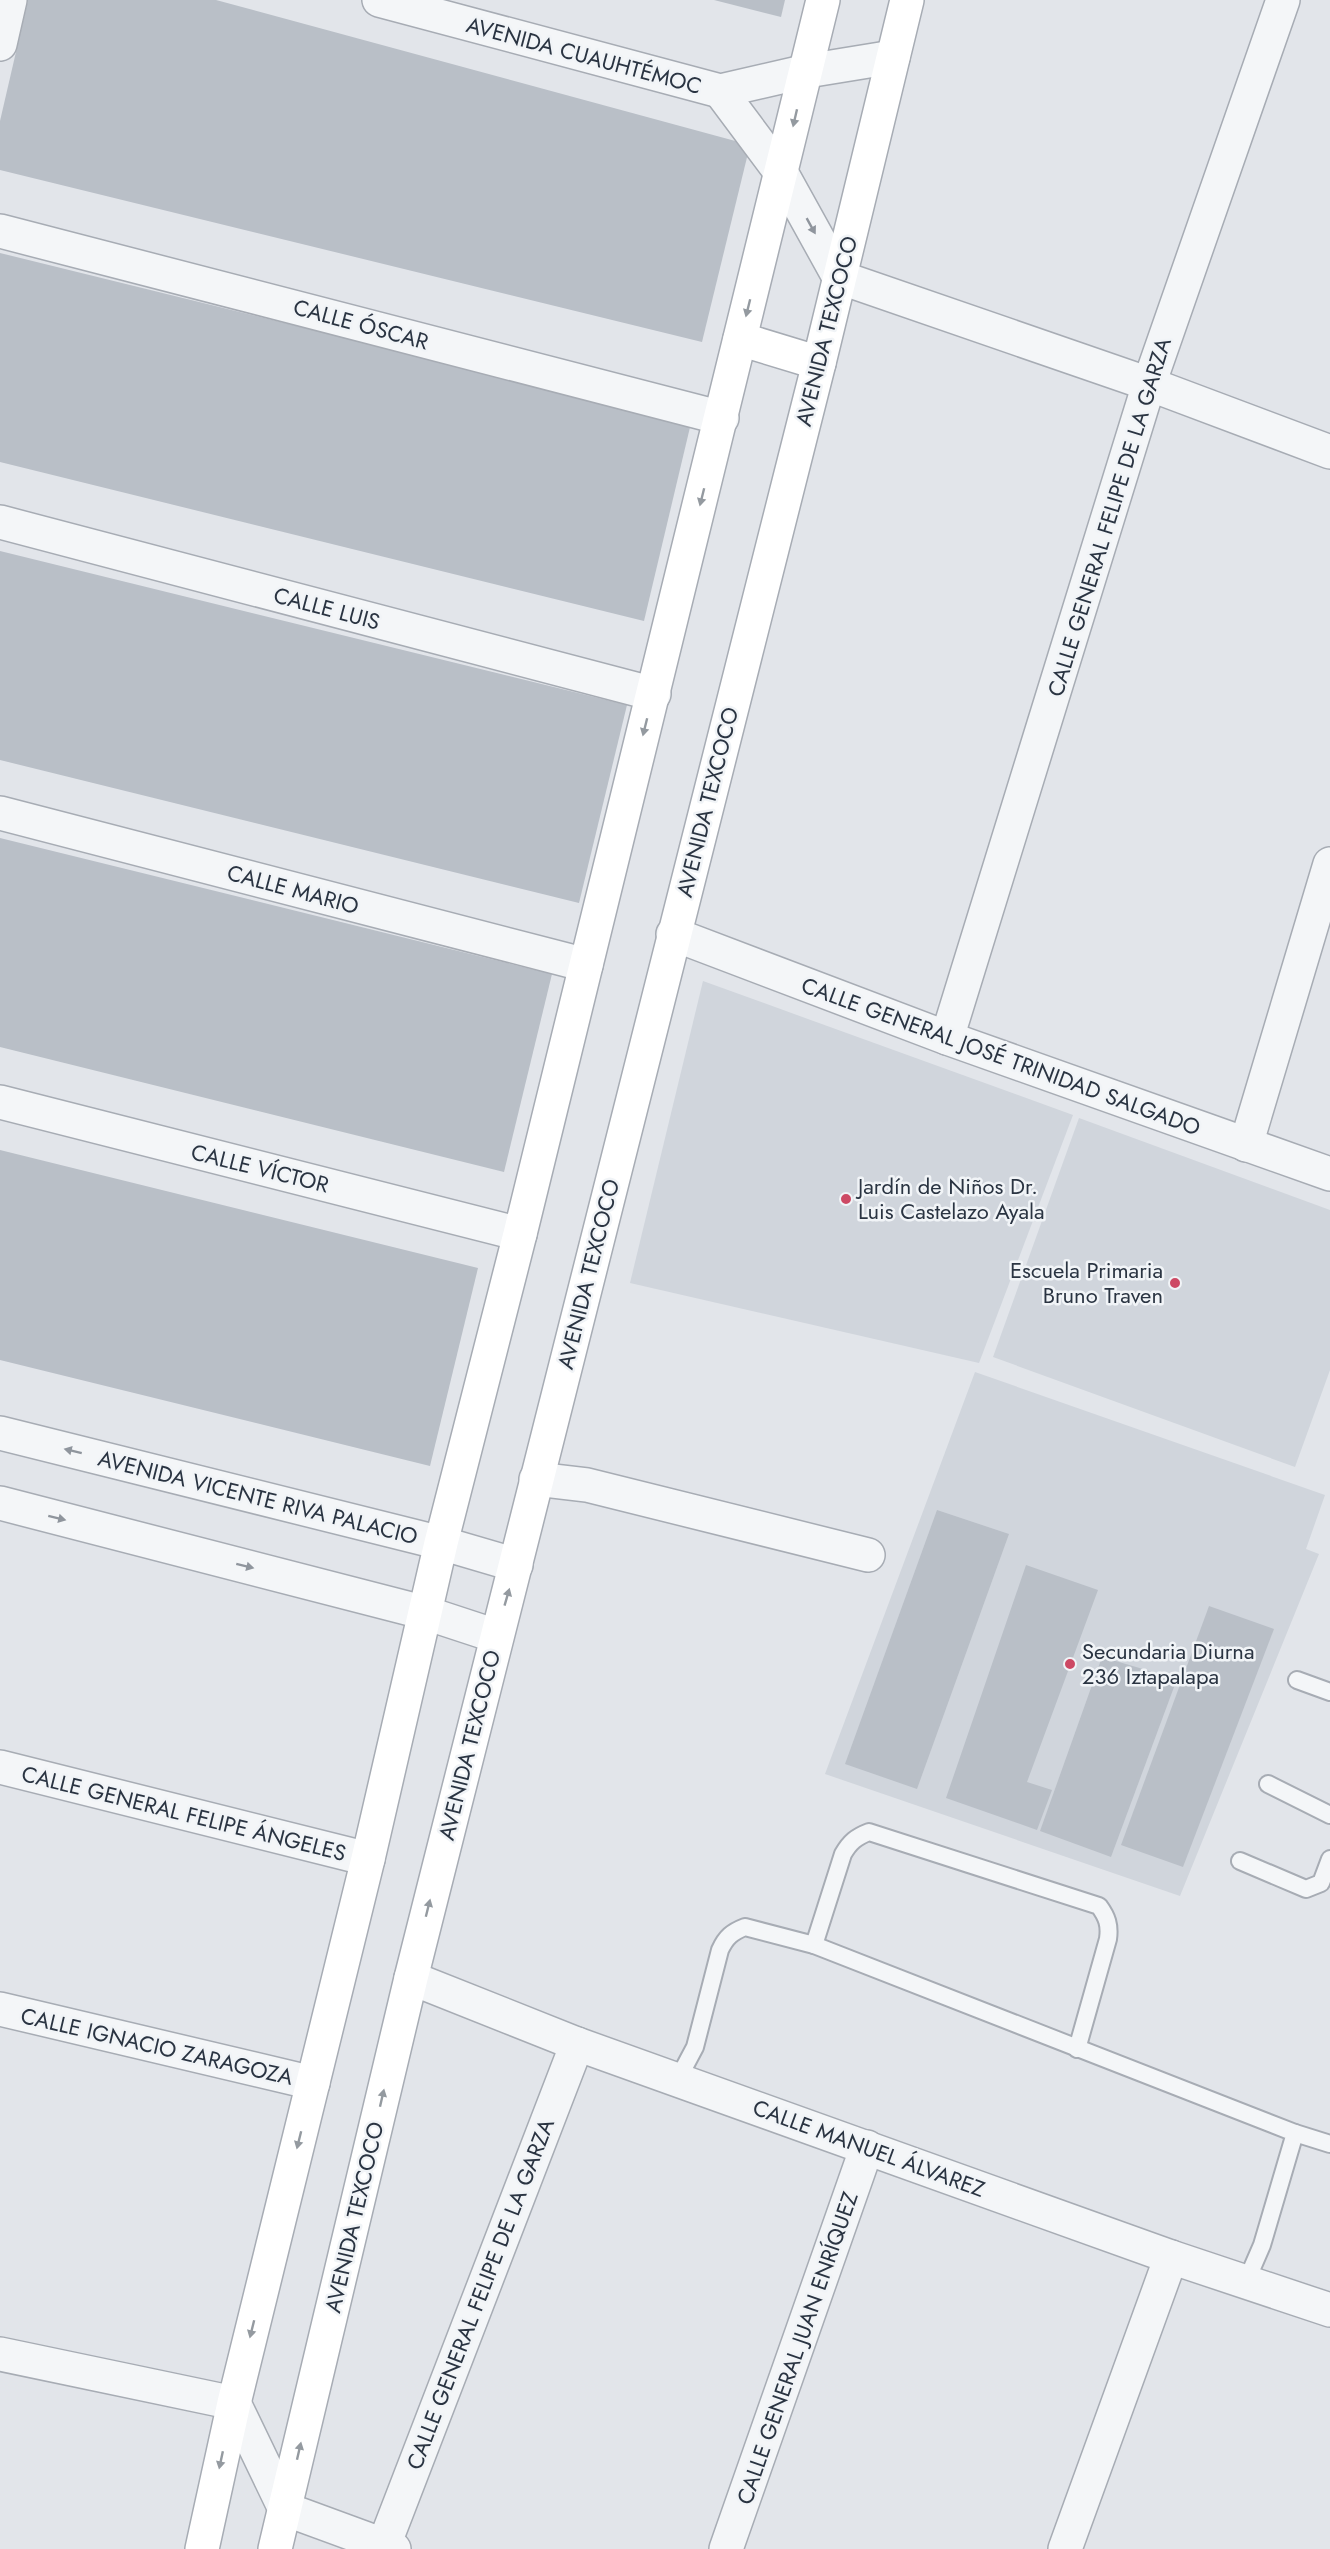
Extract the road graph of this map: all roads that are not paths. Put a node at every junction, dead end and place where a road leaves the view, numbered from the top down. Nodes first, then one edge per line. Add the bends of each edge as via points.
1 (10, 0) edge
2 (379, 0) edge
3 (823, 0) edge
4 (907, 0) edge
5 (1283, 0) edge
6 (0, 44) edge
7 (893, 57) junction
8 (807, 71) junction
9 (720, 91) junction
10 (782, 174) junction
11 (0, 231) edge
12 (839, 277) junction
13 (740, 339) junction
14 (819, 363) junction
15 (1149, 384) junction
16 (722, 418) junction
17 (1330, 452) edge
18 (0, 522) edge
19 (654, 694) junction
20 (0, 813) edge
21 (1330, 864) edge
22 (673, 934) junction
23 (586, 965) junction
24 (947, 1038) junction
25 (0, 1102) edge
26 (1246, 1145) junction
27 (1330, 1174) edge
28 (520, 1234) junction
29 (0, 1433) edge
30 (536, 1479) junction
31 (0, 1503) edge
32 (441, 1543) junction
33 (868, 1555) dead end
34 (516, 1565) junction
35 (426, 1613) junction
36 (496, 1636) junction
37 (1298, 1680) dead end
38 (1330, 1692) edge
39 (0, 1767) edge
40 (1268, 1784) dead end
41 (1330, 1815) edge
42 (368, 1859) junction
43 (1330, 1859) edge
44 (1240, 1861) dead end
45 (814, 1945) junction
46 (411, 1978) junction
47 (0, 2009) edge
48 (576, 2044) junction
49 (1077, 2049) junction
50 (678, 2079) junction
51 (313, 2083) junction
52 (1295, 2133) junction
53 (1330, 2144) edge
54 (867, 2147) junction
55 (1171, 2258) junction
56 (1246, 2282) junction
57 (1330, 2310) edge
58 (0, 2354) edge
59 (234, 2403) junction
60 (285, 2509) junction
61 (389, 2547) edge
62 (202, 2549) edge
63 (275, 2549) edge
64 (726, 2549) edge
65 (1065, 2549) edge

1 - 6 street
2 - 9 street, AVENIDA CUAUHTÉMOC
3 - 8 main road
4 - 7 main road, AVENIDA TEXCOCO
5 - 15 street, CALLE GENERAL FELIPE DE LA GARZA
7 - 8 street, AVENIDA CUAUHTÉMOC
7 - 12 main road, AVENIDA TEXCOCO
8 - 9 street, AVENIDA CUAUHTÉMOC
8 -> 10 main road
9 - 10 street, AVENIDA CUAUHTÉMOC
10 -> 12 street, AVENIDA CUAUHTÉMOC
10 -> 13 main road
11 - 16 street, CALLE ÓSCAR
12 - 14 main road, AVENIDA TEXCOCO
12 - 15 street
13 - 14 main road
13 - 16 main road
14 - 22 main road, AVENIDA TEXCOCO
15 - 17 street
15 - 24 street, CALLE GENERAL FELIPE DE LA GARZA
16 -> 19 main road
18 - 19 street, CALLE LUIS
19 -> 23 main road
20 - 23 street, CALLE MARIO
21 - 26 street
22 - 24 street, CALLE GENERAL JOSÉ TRINIDAD SALGADO
22 - 30 main road, AVENIDA TEXCOCO
23 - 28 main road
24 - 26 street, CALLE GENERAL JOSÉ TRINIDAD SALGADO
25 - 28 street, CALLE VÍCTOR
26 - 27 street, CALLE GENERAL JOSÉ TRINIDAD SALGADO
28 - 32 main road
32 -> 29 street, AVENIDA VICENTE RIVA PALACIO
30 - 33 street via 587,1485
30 - 34 main road, AVENIDA TEXCOCO
31 -> 35 street
32 - 34 street, AVENIDA VICENTE RIVA PALACIO
32 - 35 main road
36 -> 34 main road, AVENIDA TEXCOCO
35 - 36 street
35 - 42 main road
46 -> 36 main road, AVENIDA TEXCOCO
37 - 38 lane
39 - 42 street, CALLE GENERAL FELIPE ÁNGELES
40 - 41 lane
42 - 51 main road
43 - 44 lane via 1321,1883 1306,1889
45 - 49 lane
45 - 49 lane via 843,1854 849,1843 869,1832 1088,1900 1099,1906 1109,1927
45 - 50 lane via 746,1927 725,1939 695,2047
46 - 48 street, CALLE MANUEL ÁLVAREZ
60 -> 46 main road, AVENIDA TEXCOCO
47 - 51 street, CALLE IGNACIO ZARAGOZA
48 - 50 street, CALLE MANUEL ÁLVAREZ
48 - 61 street, CALLE GENERAL FELIPE DE LA GARZA
49 - 52 lane
50 - 54 street, CALLE MANUEL ÁLVAREZ
51 -> 59 main road
52 - 53 lane
52 - 56 lane via 1262,2245
54 - 55 street, CALLE MANUEL ÁLVAREZ
54 - 64 street, CALLE GENERAL JUAN ENRÍQUEZ
55 - 56 street, CALLE MANUEL ÁLVAREZ
55 - 65 street
56 - 57 street, CALLE MANUEL ÁLVAREZ
58 - 59 street
59 - 60 street
59 -> 62 main road
60 - 61 street
60 - 63 main road, AVENIDA TEXCOCO

